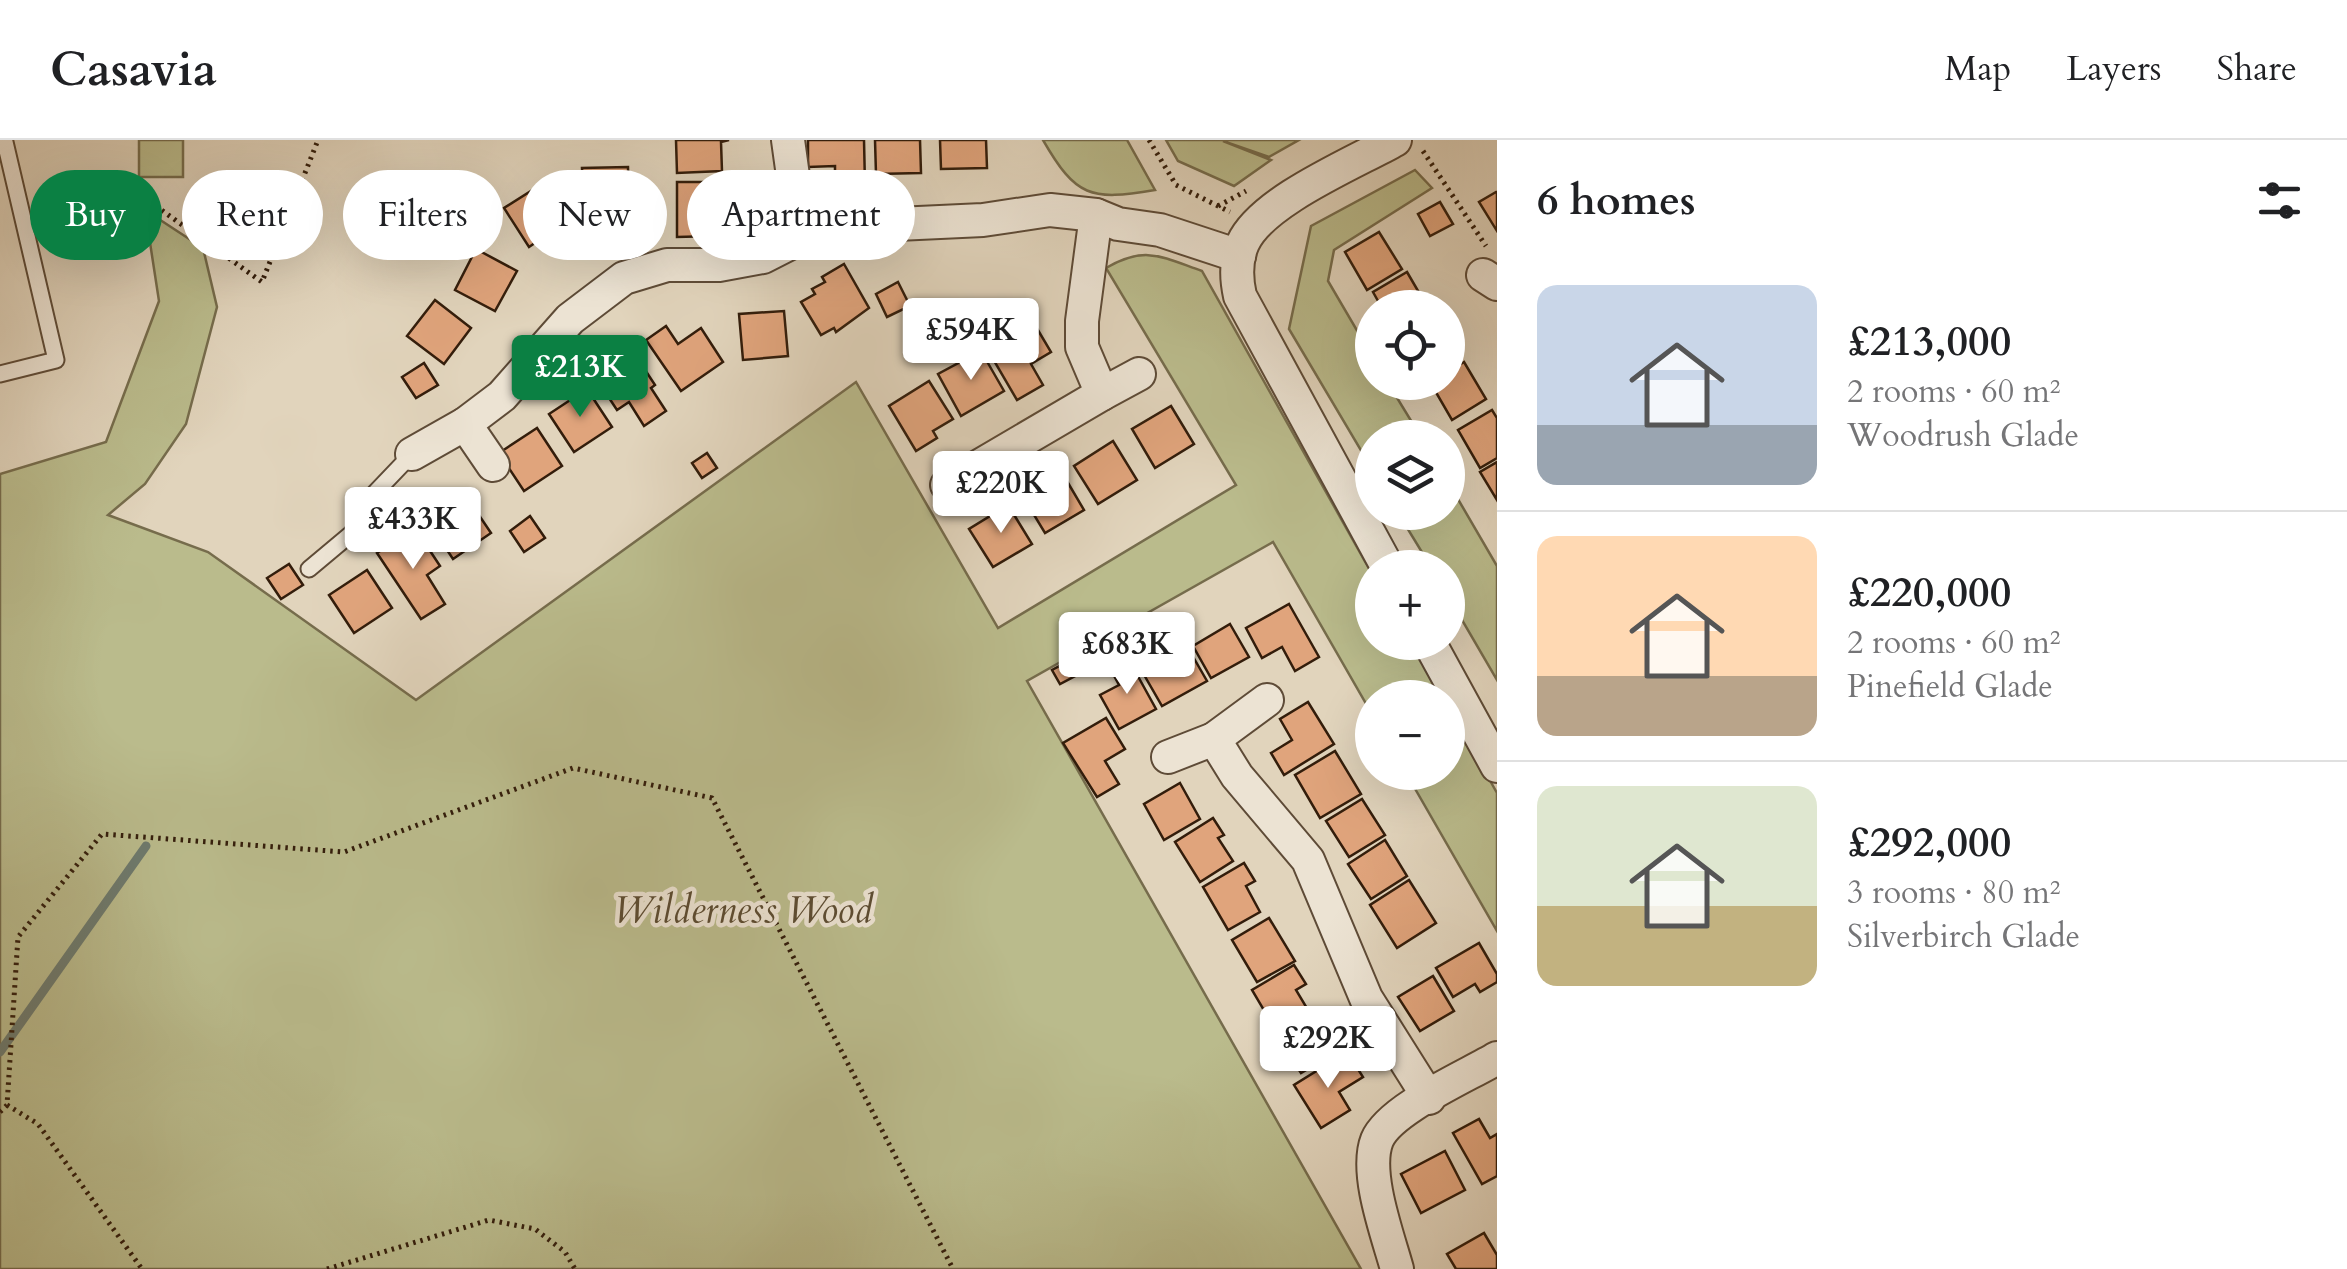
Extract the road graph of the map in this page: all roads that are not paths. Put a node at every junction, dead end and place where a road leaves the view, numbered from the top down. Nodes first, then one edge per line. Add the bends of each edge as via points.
1 (788, 140) edge
2 (1395, 140) edge
3 (0, 144) edge
4 (792, 170) edge
5 (1096, 215) junction
6 (915, 223) edge
7 (1239, 256) junction
8 (746, 260) edge
9 (0, 374) edge
10 (1139, 374) dead end
11 (1102, 394) junction
12 (465, 424) junction
13 (412, 454) joint
14 (493, 465) dead end
15 (947, 485) dead end
16 (1378, 550) edge
17 (309, 569) dead end
18 (1439, 660) edge
19 (1267, 700) dead end
20 (1214, 739) junction
21 (1168, 757) dead end
22 (1497, 766) edge
23 (1497, 1058) edge
24 (1429, 1098) junction
25 (1397, 1269) edge

1 - 4 street
2 - 7 street via 1278,206 1256,224
3 - 9 lane via 5,142 56,360
5 - 6 street via 1050,210
5 - 7 street
5 - 11 street via 1082,347
7 - 16 street via 1240,296
8 - 12 street via 667,265 624,278 570,319 502,396
10 - 11 street
11 - 15 street
12 - 13 street
12 - 14 street
13 - 17 lane via 370,498 352,533
18 - 22 street
19 - 20 street
20 - 21 street
20 - 24 street via 1308,860 1366,998
23 - 24 street
24 - 25 street via 1394,1118 1377,1141 1374,1171

